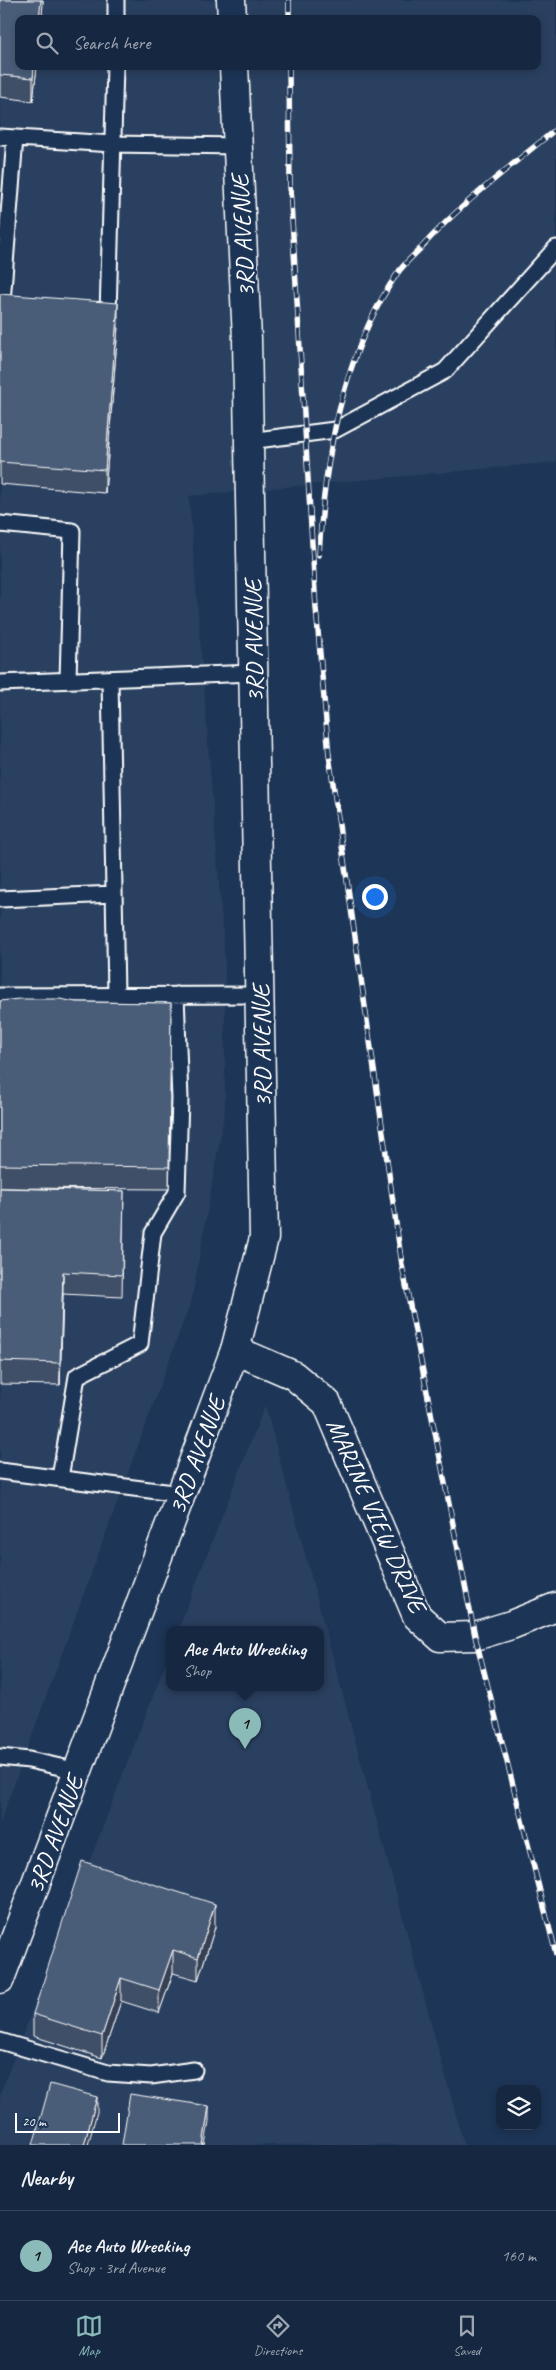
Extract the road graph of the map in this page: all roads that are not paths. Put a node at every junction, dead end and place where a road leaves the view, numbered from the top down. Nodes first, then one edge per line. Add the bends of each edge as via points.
1 (116, 0) edge
2 (231, 0) edge
3 (116, 15) edge
4 (232, 15) edge
5 (115, 70) edge
6 (234, 70) edge
7 (7, 138) edge
8 (113, 144) junction
9 (238, 146) junction
10 (556, 248) edge
11 (31, 306) edge
12 (79, 310) edge
13 (249, 441) junction
14 (0, 524) edge
15 (254, 673) junction
16 (110, 679) junction
17 (68, 680) junction
18 (0, 683) edge
19 (114, 894) junction
20 (0, 899) edge
21 (116, 995) junction
22 (176, 995) junction
23 (260, 995) junction
24 (0, 996) edge
25 (235, 1350) junction
26 (0, 1471) edge
27 (60, 1478) junction
28 (182, 1494) junction
29 (556, 1607) edge
30 (0, 1757) edge
31 (78, 1772) junction
32 (0, 1979) edge
33 (0, 2041) edge
34 (194, 2070) dead end

1 - 3 lane
2 - 4 main road
5 - 8 lane
6 - 9 main road, 3RD AVENUE
7 - 8 lane
7 - 11 lane via 2,302
8 - 9 lane
8 - 12 lane via 108,314
9 - 13 main road, 3RD AVENUE
10 - 13 lane via 445,371 335,430
13 - 15 main road, 3RD AVENUE
14 - 17 lane via 72,531
15 - 16 lane
15 - 23 main road, 3RD AVENUE
16 - 17 lane
16 - 19 lane
17 - 18 lane
19 - 20 lane
19 - 21 lane
21 - 22 lane
21 - 24 lane
22 - 23 lane
22 - 27 lane via 180,1099 177,1192 153,1233 140,1344 77,1376
23 - 25 main road, 3RD AVENUE via 264,1238
25 - 28 main road, 3RD AVENUE
25 - 29 main road, MARINE VIEW DRIVE via 294,1375 327,1403 417,1616 440,1637 475,1636
26 - 27 lane
27 - 28 lane
28 - 31 main road, 3RD AVENUE
30 - 31 lane via 29,1760
31 - 32 main road, 3RD AVENUE
33 - 34 lane via 108,2073 151,2076

